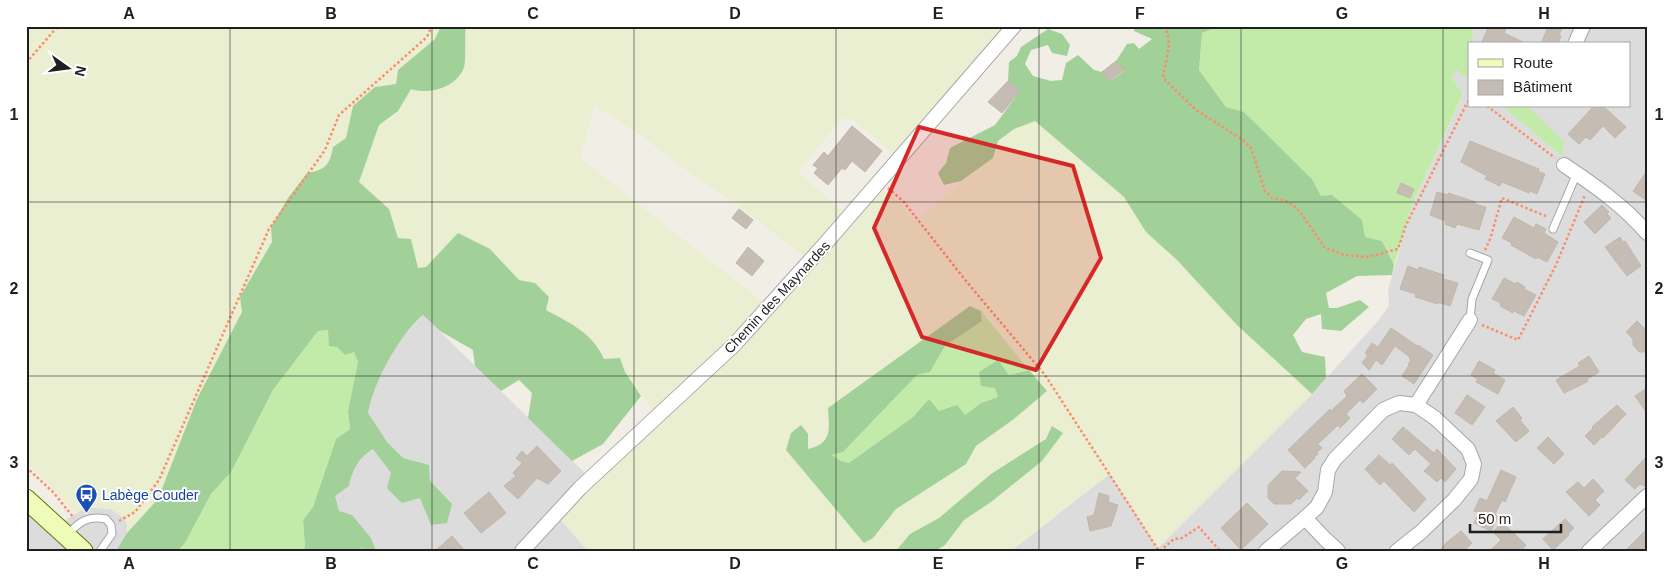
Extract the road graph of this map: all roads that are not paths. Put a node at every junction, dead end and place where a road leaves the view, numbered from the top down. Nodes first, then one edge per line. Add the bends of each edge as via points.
1 (1014, 26) edge
2 (1582, 27) edge
3 (1577, 42) edge
4 (1564, 165) road end
5 (1577, 173) junction
6 (1553, 229) dead end
7 (1647, 233) edge
8 (1470, 253) dead end
9 (1470, 320) joint
10 (1416, 405) junction
11 (1647, 496) edge
12 (26, 499) edge
13 (1305, 518) junction
14 (72, 529) junction
15 (1401, 550) edge
16 (83, 551) edge
17 (100, 551) edge
18 (522, 551) edge
19 (1266, 551) edge
20 (1338, 551) edge
21 (1589, 551) edge

1 - 18 street, Chemin des Maynardes via 734,345 580,488
2 - 3 street
4 - 5 street
5 - 6 lane
5 - 7 street via 1630,214
8 - 9 lane via 1488,260 1472,299
9 - 10 street
10 - 13 street via 1398,403 1383,410 1335,458 1328,470 1325,492 1317,507
10 - 15 street via 1468,449 1474,464 1471,479 1454,500
11 - 21 street
12 - 14 street
13 - 19 street
13 - 20 street
14 - 16 street
14 - 17 lane via 94,517 106,519 112,534

